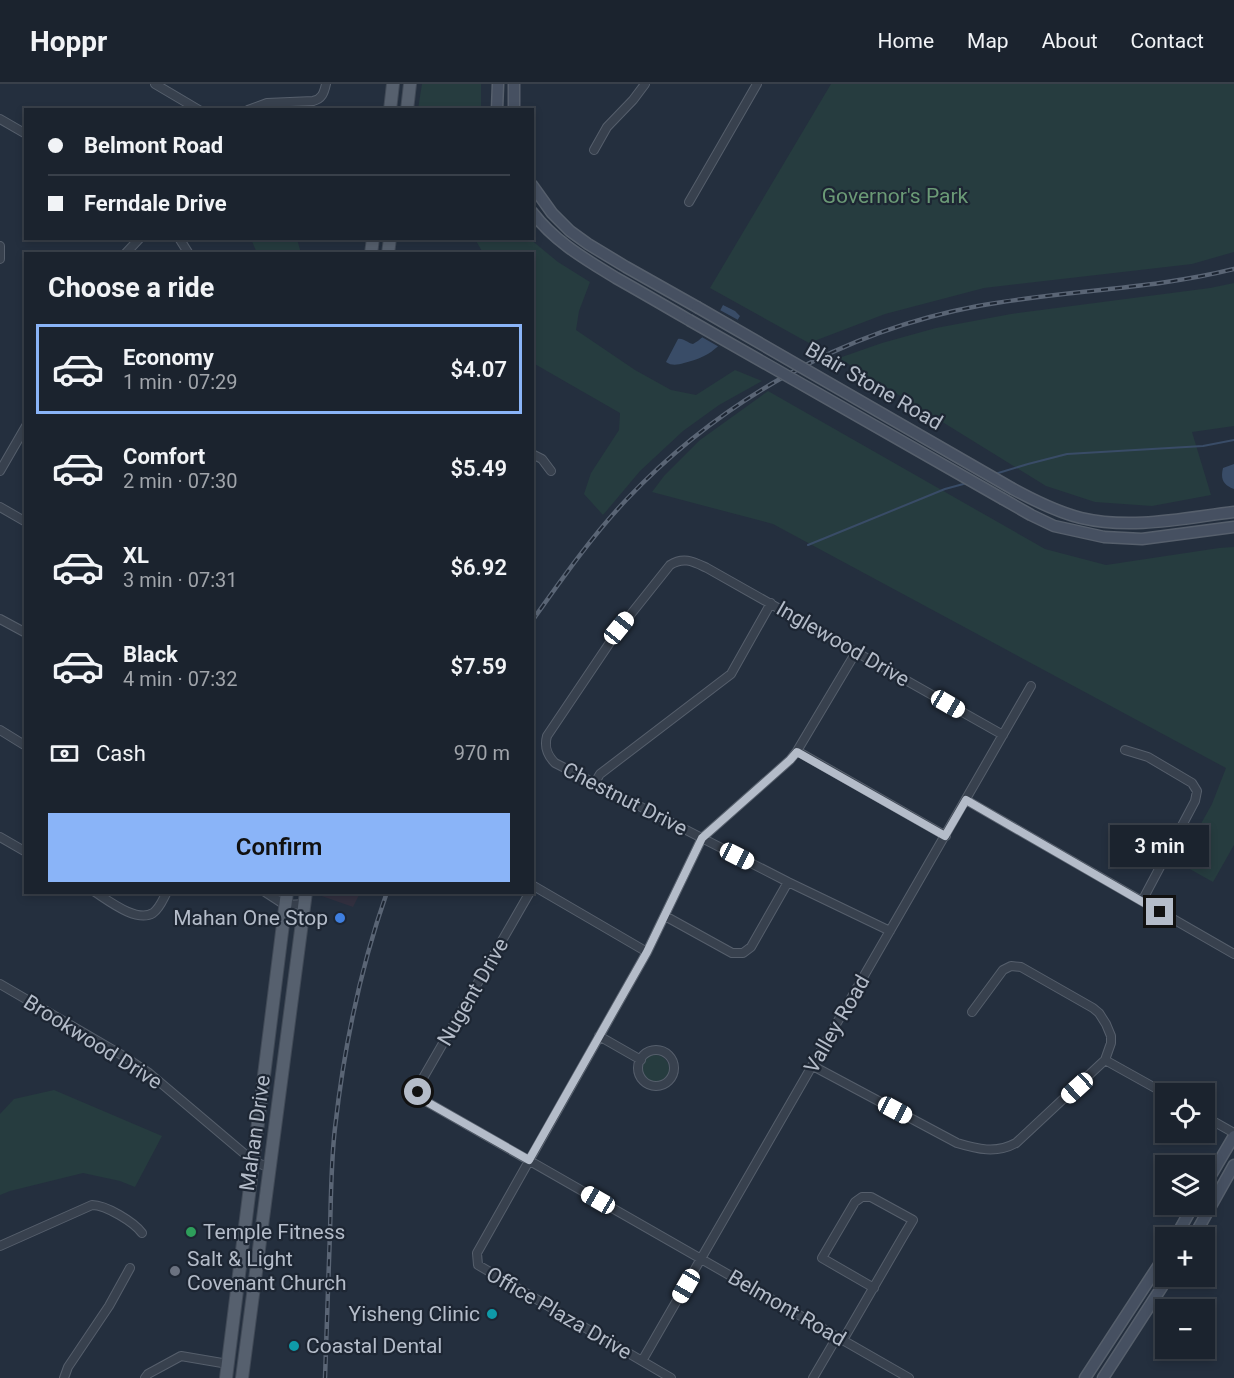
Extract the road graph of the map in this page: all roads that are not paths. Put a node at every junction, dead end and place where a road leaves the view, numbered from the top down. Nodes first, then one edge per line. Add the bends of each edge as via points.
1 (155, 84) edge
2 (326, 84) edge
3 (393, 84) edge
4 (410, 84) edge
5 (498, 84) edge
6 (514, 84) edge
7 (645, 84) edge
8 (757, 84) edge
9 (196, 108) edge
10 (253, 108) edge
11 (390, 108) edge
12 (407, 108) edge
13 (497, 108) edge
14 (514, 108) edge
15 (0, 119) edge
16 (24, 133) edge
17 (594, 150) dead end
18 (534, 188) edge
19 (689, 202) dead end
20 (534, 215) edge
21 (138, 240) edge
22 (0, 246) edge
23 (127, 252) edge
24 (0, 259) edge
25 (626, 267) junction
26 (619, 280) junction
27 (24, 429) edge
28 (534, 455) edge
29 (0, 471) edge
30 (551, 471) dead end
31 (0, 507) edge
32 (1234, 512) edge
33 (24, 521) edge
34 (1234, 527) edge
35 (771, 603) junction
36 (0, 619) edge
37 (24, 632) edge
38 (856, 652) junction
39 (1031, 686) dead end
40 (0, 730) edge
41 (1003, 735) junction
42 (24, 745) edge
43 (1125, 750) dead end
44 (797, 752) junction
45 (553, 762) joint
46 (594, 784) junction
47 (966, 800) junction
48 (945, 836) junction
49 (0, 837) edge
50 (702, 838) junction
51 (24, 851) edge
52 (788, 882) junction
53 (534, 889) edge
54 (98, 894) edge
55 (166, 894) edge
56 (271, 894) edge
57 (529, 894) edge
58 (306, 898) edge
59 (286, 899) edge
60 (1142, 901) junction
61 (665, 916) junction
62 (890, 931) junction
63 (647, 952) junction
64 (1234, 954) edge
65 (0, 984) edge
66 (972, 1012) dead end
67 (269, 1031) junction
68 (287, 1036) junction
69 (599, 1036) junction
70 (640, 1060) junction
71 (1105, 1060) junction
72 (813, 1066) junction
73 (1155, 1088) edge
74 (418, 1092) joint
75 (1215, 1123) edge
76 (1234, 1135) edge
77 (529, 1160) junction
78 (253, 1161) junction
79 (1234, 1165) edge
80 (270, 1168) junction
81 (1215, 1168) edge
82 (1198, 1227) edge
83 (142, 1233) dead end
84 (0, 1246) edge
85 (242, 1257) junction
86 (258, 1259) junction
87 (701, 1259) junction
88 (130, 1268) dead end
89 (1155, 1271) edge
90 (1162, 1287) edge
91 (874, 1288) junction
92 (840, 1338) junction
93 (642, 1361) junction
94 (228, 1364) junction
95 (64, 1378) edge
96 (145, 1378) edge
97 (226, 1378) edge
98 (242, 1378) edge
99 (671, 1378) edge
100 (813, 1378) edge
101 (909, 1378) edge
102 (1085, 1378) edge
103 (1103, 1378) edge

1 - 9 street
2 - 10 street via 319,100 267,103
3 - 11 main road
4 - 12 main road
5 - 13 main road
6 - 14 main road
7 - 17 street via 607,127
8 - 19 street
15 - 16 street
18 - 25 main road, Blair Stone Road via 570,231
20 - 26 main road, Blair Stone Road via 562,243
21 - 23 street
22 - 24 street
25 - 26 main road
25 - 32 main road, Blair Stone Road, bridge via 1057,511 1107,522 1149,523
26 - 34 main road, Blair Stone Road, bridge via 1054,526 1104,537 1142,539
27 - 29 street
28 - 30 street
31 - 33 street
35 - 38 street, Inglewood Drive
35 - 45 street, Inglewood Drive via 690,560 670,565 619,628 548,736 545,744
35 - 46 street via 731,674 600,774
36 - 37 street
38 - 41 street, Inglewood Drive
38 - 44 street
39 - 41 street, Valley Road
40 - 42 street
41 - 47 street, Valley Road
43 - 60 street via 1148,757 1192,783 1197,791 1196,801
44 - 48 street
44 - 50 street
45 - 46 street, Chestnut Drive
46 - 50 street, Chestnut Drive
47 - 48 street, Valley Road
47 - 60 street
48 - 62 street, Valley Road
49 - 51 street
50 - 52 street, Chestnut Drive
50 - 61 street
52 - 61 street via 751,946 742,953 732,953
52 - 62 street, Chestnut Drive
53 - 63 street
54 - 55 street via 137,916 153,913
56 - 59 street
57 - 74 street, Nugent Drive
58 - 59 street
58 - 68 main road, Mahan Drive
59 - 67 main road, Mahan Drive
60 - 64 street
61 - 63 street
62 - 72 street, Valley Road
63 - 69 street
65 - 78 street, Brookwood Drive via 149,1073
66 - 71 street via 1004,969 1021,967 1099,1013 1111,1036
67 - 68 main road
67 - 78 main road, Mahan Drive
68 - 80 main road, Mahan Drive
69 - 70 street
69 - 77 street
70 - 70 street via 640,1074 649,1084 661,1085 673,1075 673,1063 665,1052 653,1051
71 - 72 street via 1016,1143 986,1150 957,1143
71 - 73 street
72 - 87 street, Valley Road
74 - 77 street, Belmont Road via 420,1098
75 - 76 street
76 - 81 main road
77 - 87 street, Belmont Road
77 - 93 street, Office Plaza Drive via 478,1249 478,1265
78 - 80 street, Brookwood Drive
78 - 85 main road, Mahan Drive
79 - 82 main road
80 - 86 main road, Mahan Drive
83 - 84 street via 104,1207 92,1206
85 - 86 main road
85 - 94 main road, Mahan Drive
86 - 98 main road, Mahan Drive
87 - 92 street, Belmont Road
87 - 93 street, Valley Road
88 - 95 street
89 - 102 main road
90 - 103 main road
91 - 91 street via 913,1220 871,1197 862,1197 855,1202 822,1258
91 - 92 street
92 - 100 street
92 - 101 street, Belmont Road
93 - 99 street, Office Plaza Drive
94 - 96 street via 180,1356
94 - 97 main road, Mahan Drive

